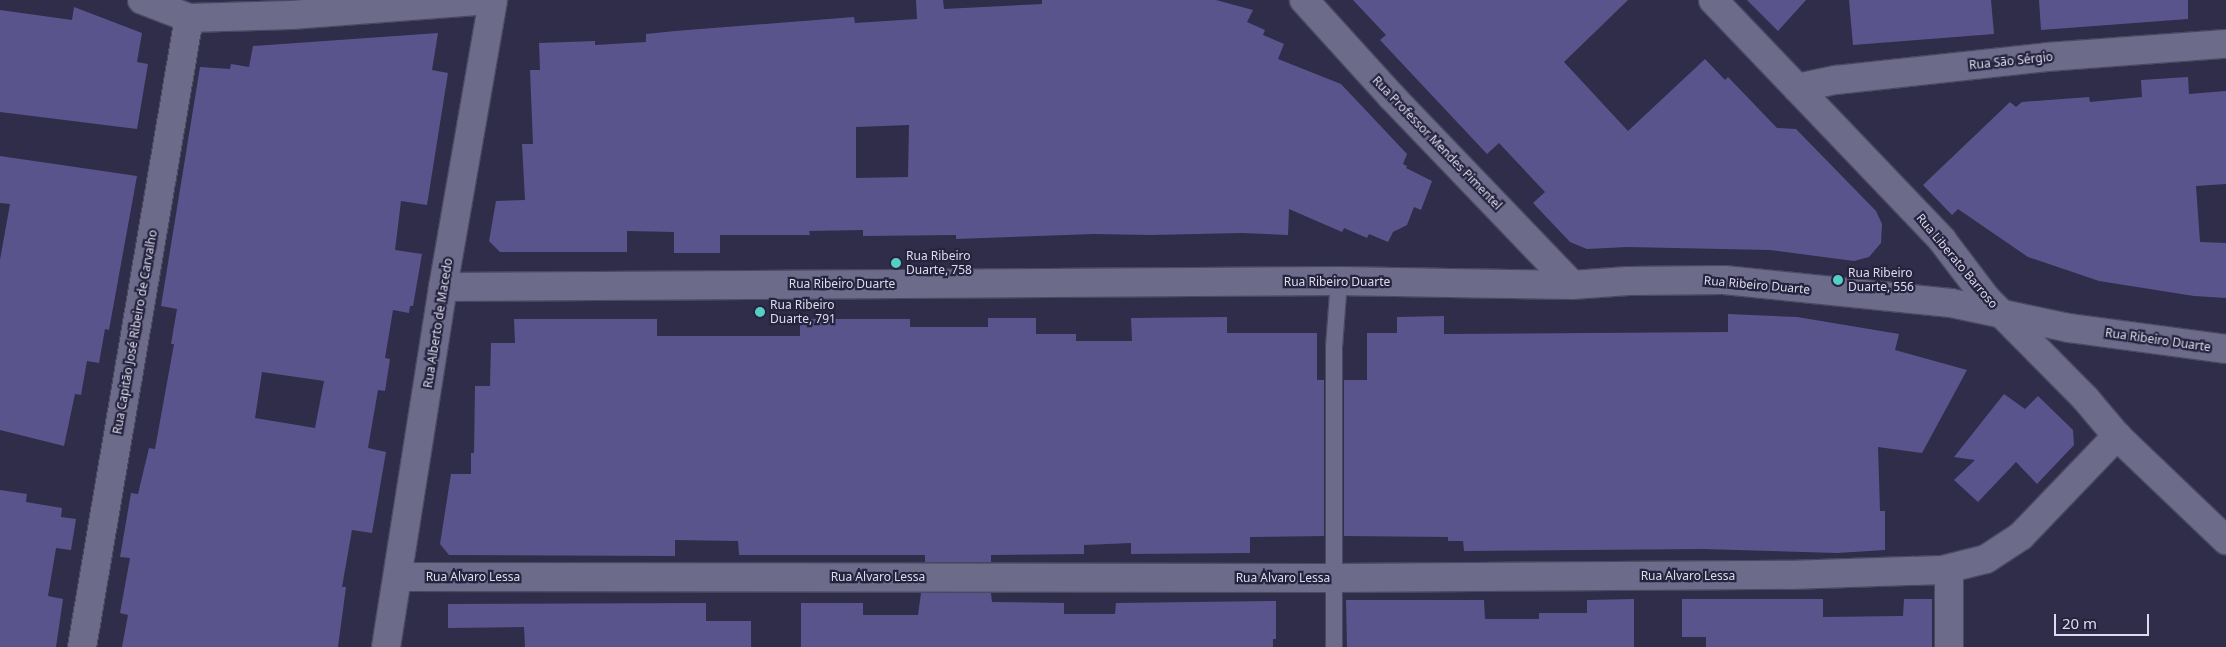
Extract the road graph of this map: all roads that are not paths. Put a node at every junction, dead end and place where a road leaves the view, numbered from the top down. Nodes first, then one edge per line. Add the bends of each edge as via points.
1 (142, 0) edge
2 (491, 0) edge
3 (1304, 0) edge
4 (1713, 0) edge
5 (189, 18) junction
6 (2226, 44) edge
7 (1797, 88) junction
8 (1339, 281) junction
9 (1572, 285) junction
10 (443, 288) junction
11 (2003, 315) junction
12 (2226, 349) edge
13 (2117, 436) junction
14 (2226, 540) edge
15 (1950, 569) junction
16 (398, 577) junction
17 (1334, 578) junction
18 (82, 647) edge
19 (386, 647) edge
20 (1334, 647) edge
21 (1949, 647) edge

1 - 5 street
2 - 5 street via 291,15
2 - 10 street, Rua Alberto de Macedo
3 - 9 street, Rua Professor Mendes Pimentel via 1404,110
4 - 7 street, Rua Liberato Barroso
5 - 18 street, Rua Capitão José Ribeiro de Carvalho
6 - 7 street, Rua São Sérgio via 2047,57 1836,80
7 - 11 street, Rua Liberato Barroso via 1942,240
8 - 9 street, Rua Ribeiro Duarte
8 - 10 street, Rua Ribeiro Duarte
8 - 17 lane via 1334,347
9 - 11 street, Rua Ribeiro Duarte via 1724,280 1951,303
10 - 16 street, Rua Alberto de Macedo
11 - 12 street, Rua Ribeiro Duarte via 2069,328
11 - 13 street, Rua Liberato Barroso via 2085,398
13 - 14 street, Rua Liberato Barroso
13 - 15 street, Rua Alvaro Lessa via 2021,536 1986,559
15 - 17 street, Rua Alvaro Lessa via 1789,575
15 - 21 street
16 - 17 street, Rua Alvaro Lessa
16 - 19 street, Rua Alberto de Macedo
17 - 20 lane

